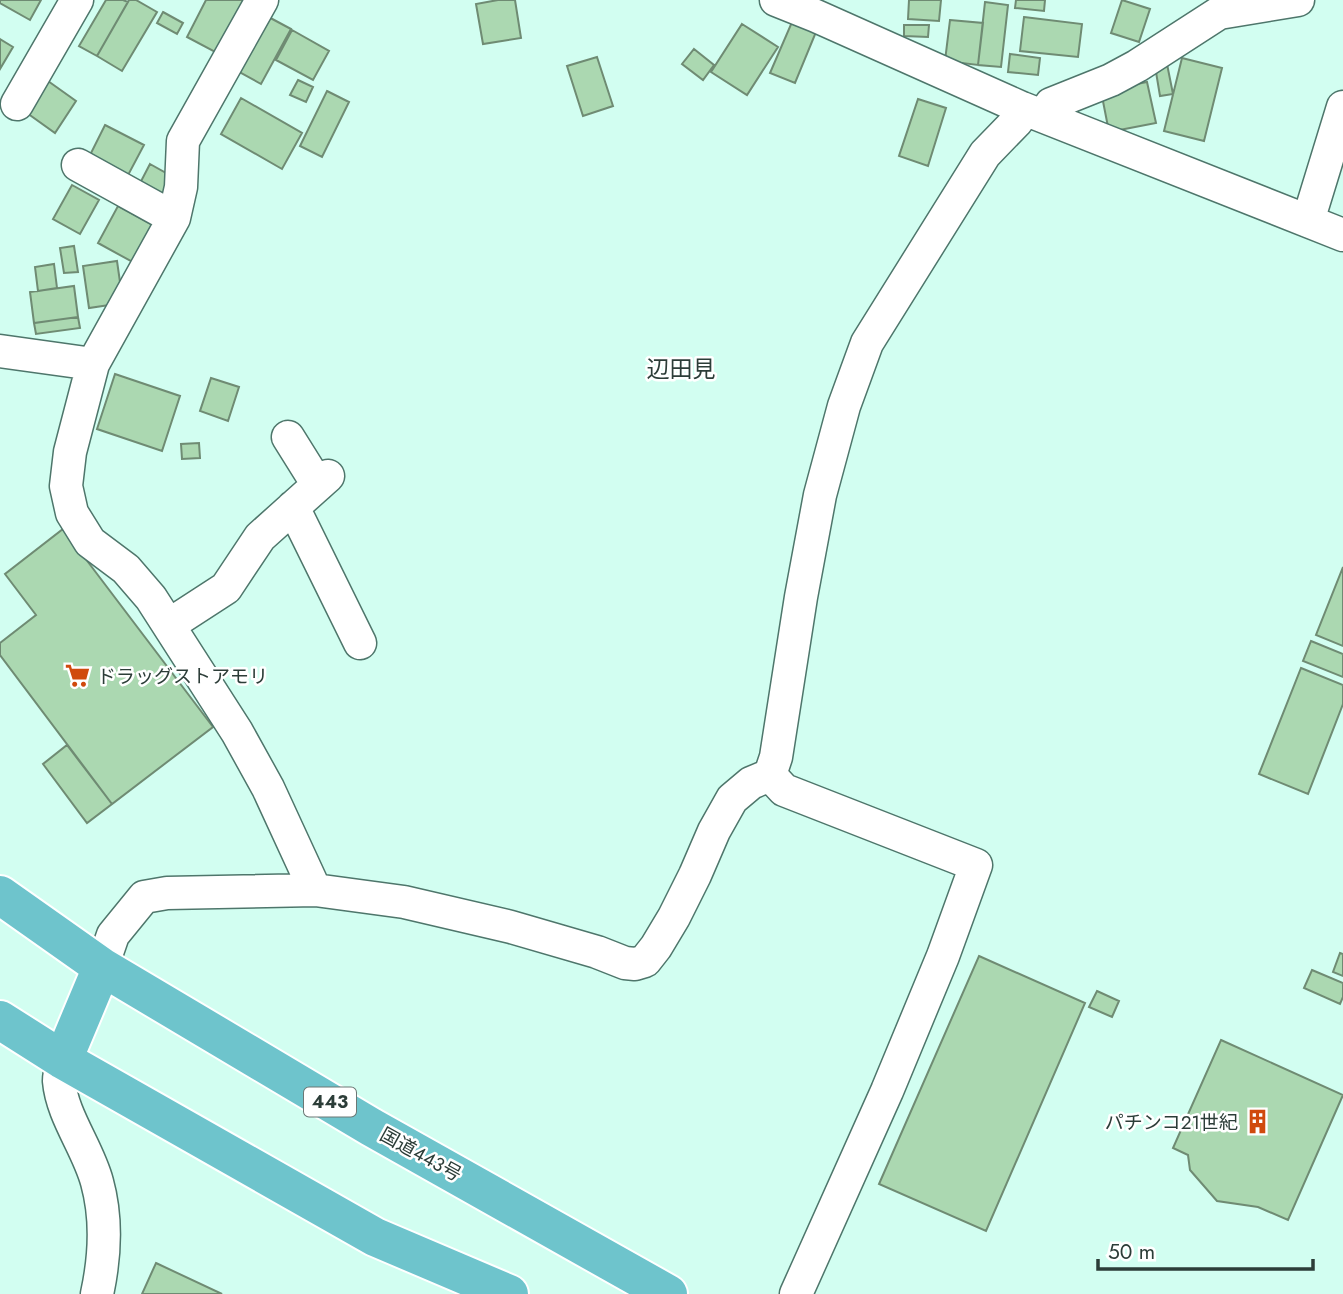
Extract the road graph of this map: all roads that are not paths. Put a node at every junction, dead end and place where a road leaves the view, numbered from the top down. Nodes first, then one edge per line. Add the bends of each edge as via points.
1 (77, 0) edge
2 (262, 0) edge
3 (776, 0) edge
4 (1298, 0) edge
5 (1211, 6) edge
6 (819, 8) edge
7 (18, 104) dead end
8 (1343, 107) edge
9 (1033, 112) junction
10 (78, 164) dead end
11 (174, 218) junction
12 (1308, 221) junction
13 (1343, 235) edge
14 (0, 351) edge
15 (93, 364) junction
16 (288, 437) dead end
17 (293, 507) junction
18 (169, 625) junction
19 (360, 643) dead end
20 (770, 775) junction
21 (315, 890) junction
22 (0, 895) edge
23 (102, 967) junction
24 (0, 1020) edge
25 (63, 1060) junction
26 (97, 1294) edge
27 (509, 1294) edge
28 (668, 1294) edge
29 (796, 1294) edge

1 - 7 street
2 - 11 street via 183,141
3 - 6 street
4 - 5 street
5 - 9 street via 1137,66
6 - 9 street
8 - 12 street
9 - 12 street
9 - 20 street via 1017,121 985,154 867,343 820,495
10 - 11 street
11 - 15 street
12 - 13 street
14 - 15 street
15 - 18 street via 70,452 66,486 72,513 90,542 126,569
16 - 17 street via 323,480
17 - 18 street via 260,537 226,589
17 - 19 street
18 - 21 street via 244,743
20 - 21 street via 732,799 674,917 645,961 635,964 511,927 404,902
20 - 29 street via 784,790 976,865 887,1091
21 - 23 street via 144,897 113,935
22 - 23 highway, 国道443号 / 443
23 - 25 highway
23 - 28 highway, 国道443号 / 443 via 371,1127
24 - 25 highway
25 - 26 street via 59,1079 65,1106 97,1182 104,1224
25 - 27 highway via 375,1237

